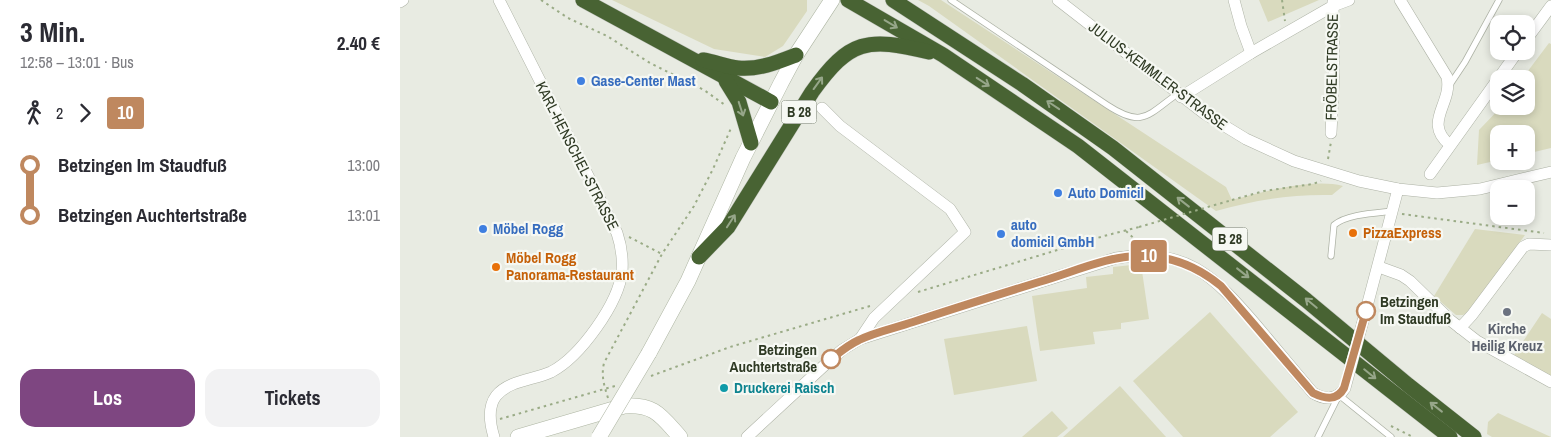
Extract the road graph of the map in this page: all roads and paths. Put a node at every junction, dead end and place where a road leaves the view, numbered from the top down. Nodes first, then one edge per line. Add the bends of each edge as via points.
1 (499, 0) edge
2 (541, 0) edge
3 (583, 0) edge
4 (832, 0) edge
5 (848, 0) edge
6 (893, 0) edge
7 (951, 0) edge
8 (1058, 0) edge
9 (1234, 0) edge
10 (1282, 0) edge
11 (1348, 0) edge
12 (1400, 0) edge
13 (1500, 0) edge
14 (1333, 3) edge
15 (1549, 13) edge
16 (1535, 29) edge
17 (1288, 33) junction
18 (1251, 53) junction
19 (796, 55) junction
20 (943, 55) junction
21 (688, 56) junction
22 (1511, 60) edge
23 (724, 77) junction
24 (1449, 86) junction
25 (1179, 95) junction
26 (771, 102) junction
27 (728, 107) dead end
28 (822, 108) dead end
29 (735, 120) dead end
30 (1331, 133) joint
31 (751, 143) junction
32 (1450, 145) junction
33 (1324, 171) junction
34 (1551, 172) edge
35 (1430, 174) dead end
36 (1398, 189) junction
37 (1393, 212) junction
38 (1126, 231) junction
39 (617, 233) junction
40 (1551, 234) edge
41 (1140, 244) dead end
42 (1551, 245) edge
43 (662, 254) junction
44 (1331, 256) dead end
45 (699, 257) junction
46 (1379, 266) junction
47 (917, 292) dead end
48 (894, 299) junction
49 (1460, 328) junction
50 (860, 339) junction
51 (646, 378) dead end
52 (1551, 382) edge
53 (622, 384) dead end
54 (605, 389) junction
55 (1342, 391) junction
56 (490, 422) junction
57 (494, 437) edge
58 (518, 437) edge
59 (599, 437) edge
60 (680, 437) edge
61 (747, 437) edge
62 (1318, 437) edge
63 (1390, 437) edge
64 (1450, 437) edge
65 (1474, 437) edge

1 - 39 street, KARL-HENSCHEL-STRASSE
2 - 27 path via 568,18 704,90
3 - 21 highway, B 28
4 - 19 main road
5 -> 20 highway, B 28
65 -> 6 highway, B 28 via 1121,154 1022,84
7 - 25 lane via 1129,117 1138,119 1146,116
8 - 25 street, JULIUS-KEMMLER-STRASSE
9 - 18 street
10 - 17 path
11 - 14 street
12 - 24 street via 1447,77
13 - 24 lane
14 - 17 street
14 - 30 street, FRÖBELSTRASSE
15 - 16 street
17 - 18 street
18 - 25 street
19 - 21 highway, B 28 via 752,68 738,68
19 - 26 main road
45 -> 20 highway, B 28 via 728,227 812,92 842,55 867,43 893,43
20 -> 64 highway, B 28 via 1102,164
21 - 23 highway, B 28
22 - 32 street
23 - 26 highway, B 28
23 -> 31 highway, B 28 via 739,102
24 - 32 street via 1438,127
25 - 33 street, JULIUS-KEMMLER-STRASSE via 1256,145
26 - 31 main road
28 - 48 street via 840,126 950,210 965,232
29 - 43 path via 694,206
30 - 33 path via 1330,153
31 - 45 main road
32 - 35 street
33 - 36 street, JULIUS-KEMMLER-STRASSE
33 - 38 path, bridge via 1318,183 1264,191
34 - 36 street, JULIUS-KEMMLER-STRASSE via 1465,191 1437,193
36 - 37 street
37 - 40 path
37 - 44 lane via 1339,220 1334,224
37 - 46 street
38 - 41 path
38 - 47 path
39 - 43 path
39 - 56 street, KARL-HENSCHEL-STRASSE via 622,259 620,282 611,304 590,336 572,359 550,372 512,385 496,396
42 - 49 street via 1528,244 1523,247
43 - 54 path via 604,363
45 - 59 main road, bridge via 649,353
46 - 49 street via 1410,281
46 - 55 street, bridge
48 - 50 street via 874,318
48 - 51 path via 730,347
49 - 52 street via 1495,352
50 - 55 street via 1116,258 1164,257 1197,269 1221,286 1313,393 1328,398
50 - 61 street via 828,362
53 - 54 path
54 - 56 path
55 - 62 lane
55 - 63 lane
56 - 57 street, KARL-HENSCHEL-STRASSE
58 - 60 main road via 634,405 653,410

